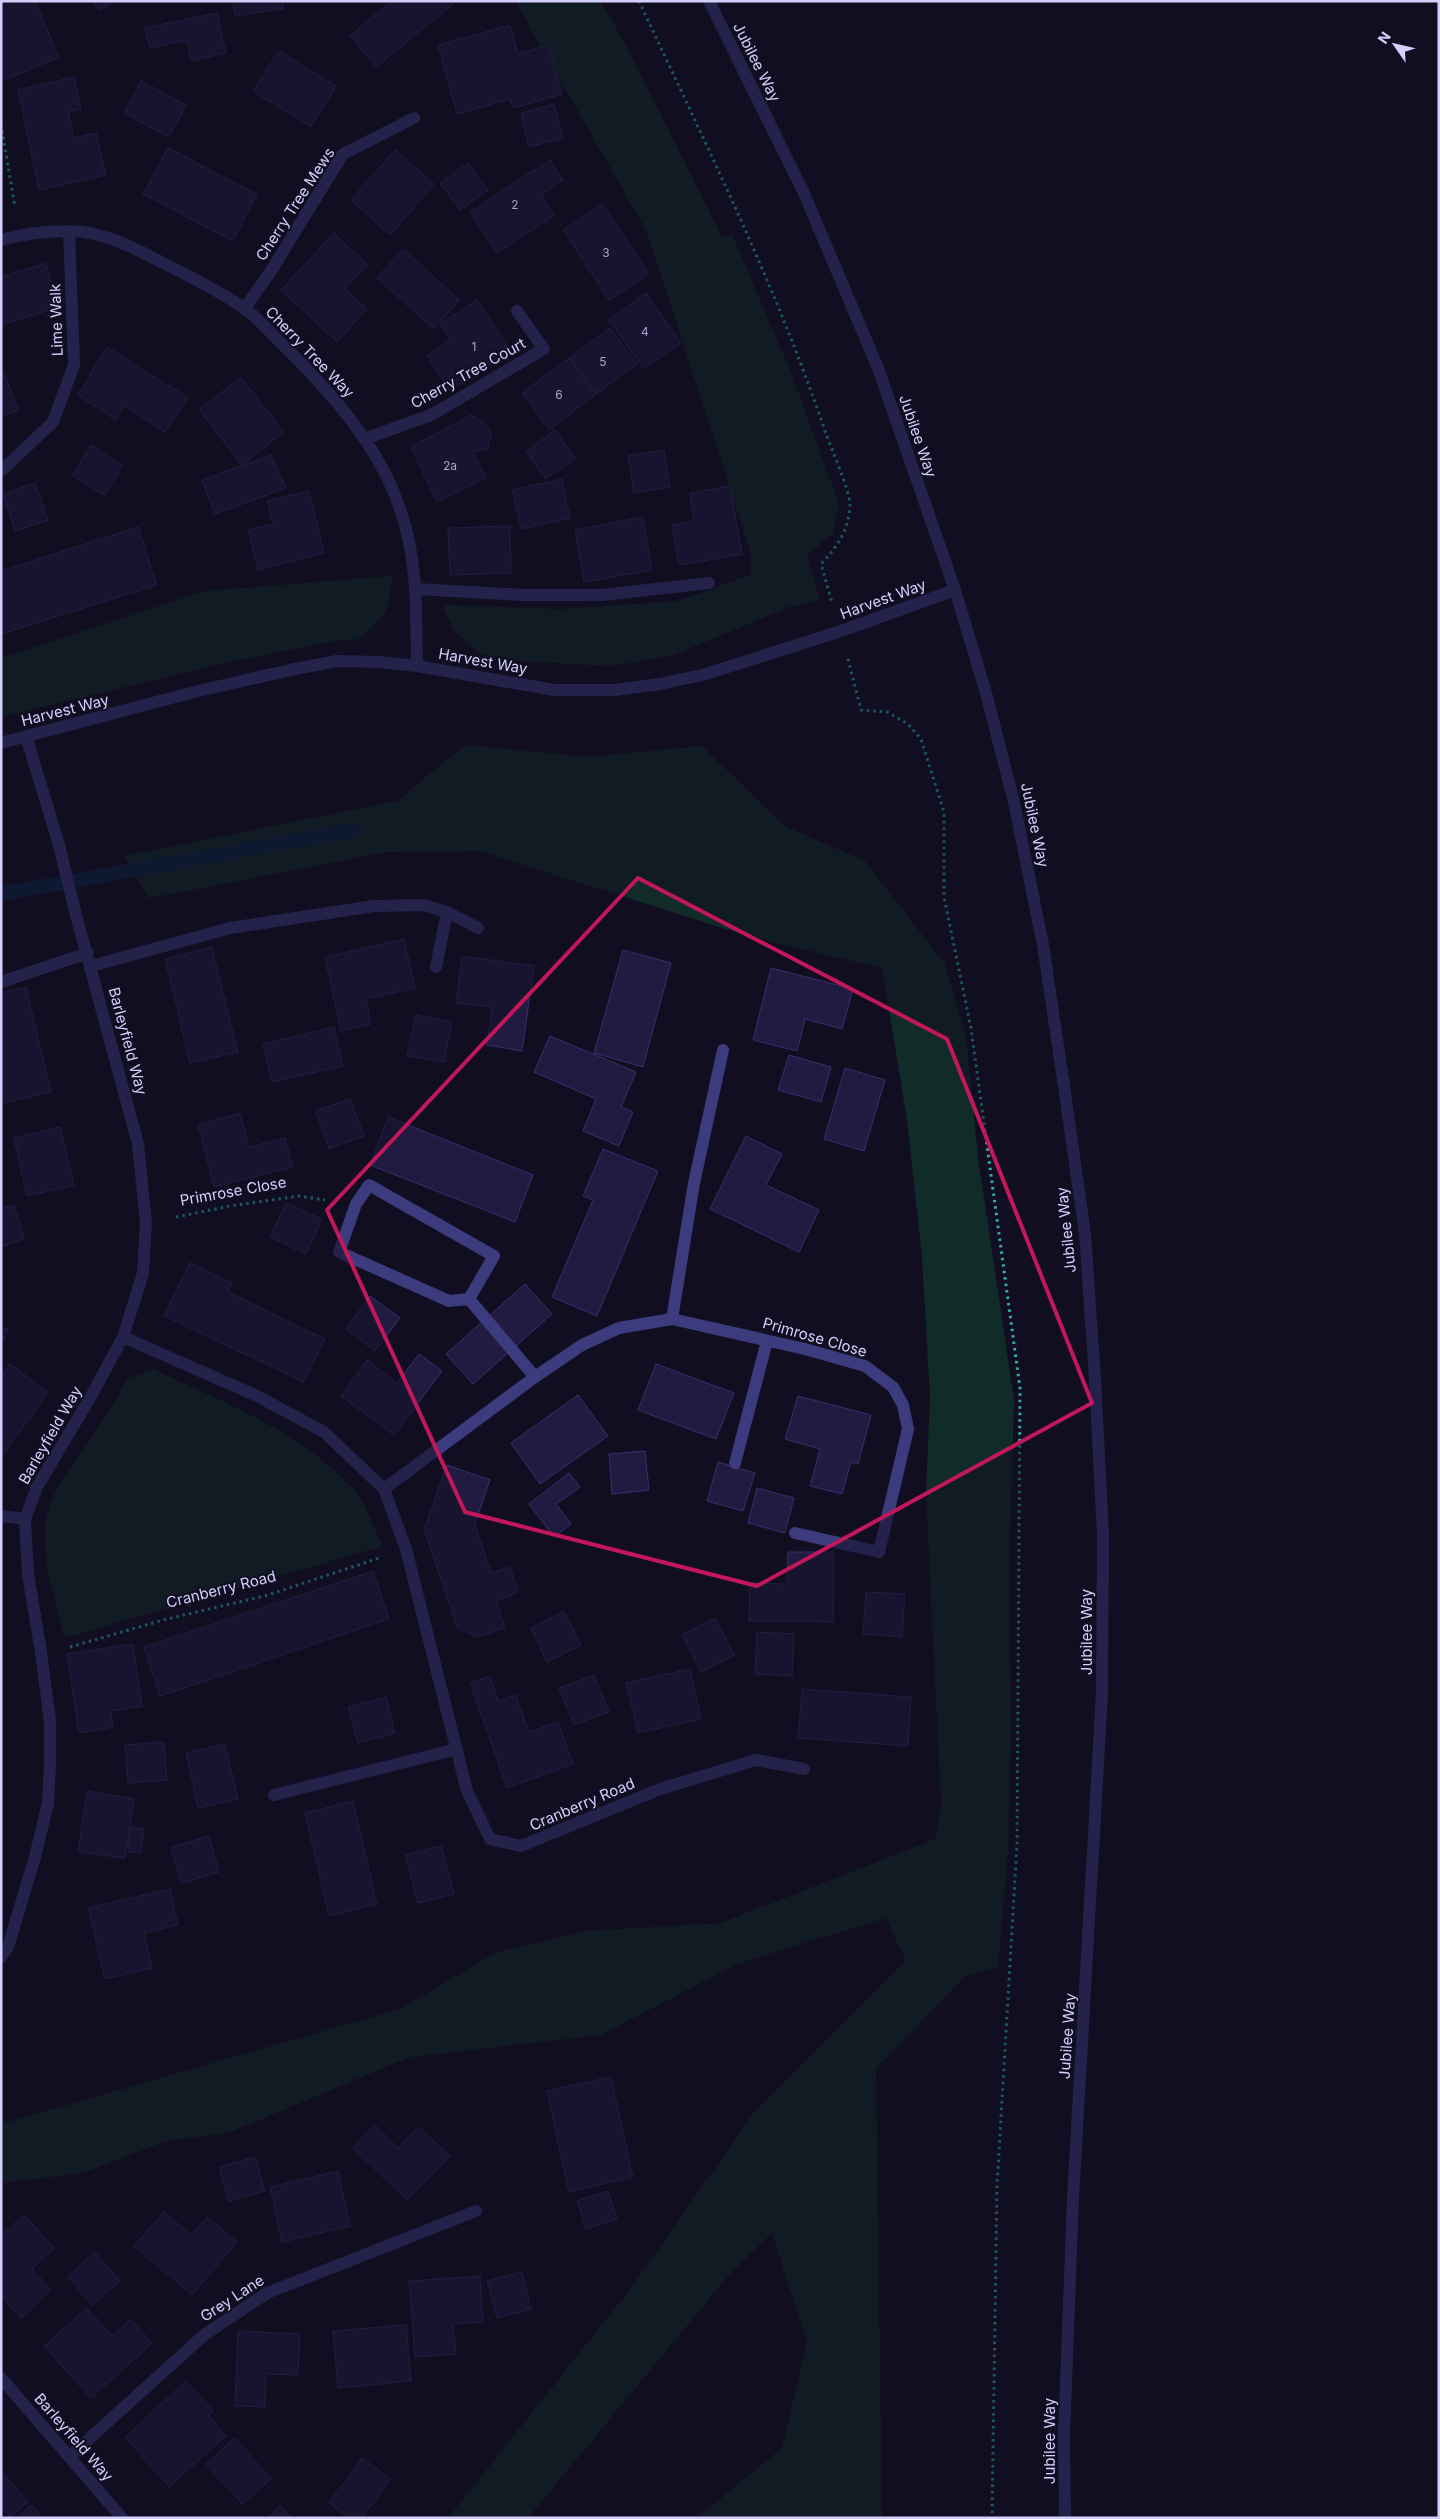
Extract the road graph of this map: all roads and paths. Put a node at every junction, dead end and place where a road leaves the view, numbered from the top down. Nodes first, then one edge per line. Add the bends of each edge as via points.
1 (639, 1) edge
2 (708, 1) edge
3 (414, 118) dead end
4 (1, 124) edge
5 (69, 231) junction
6 (19, 235) junction
7 (1, 240) edge
8 (244, 309) junction
9 (517, 311) dead end
10 (364, 439) junction
11 (1, 471) edge
12 (709, 583) dead end
13 (416, 589) junction
14 (955, 590) junction
15 (841, 631) junction
16 (417, 666) junction
17 (26, 736) junction
18 (1, 743) edge
19 (447, 912) junction
20 (478, 928) dead end
21 (89, 960) junction
22 (436, 967) dead end
23 (1, 982) edge
24 (723, 1050) dead end
25 (356, 1204) junction
26 (146, 1223) junction
27 (468, 1298) junction
28 (672, 1319) junction
29 (123, 1337) junction
30 (767, 1341) junction
31 (535, 1377) junction
32 (735, 1463) dead end
33 (384, 1489) junction
34 (1, 1516) edge
35 (25, 1519) junction
36 (795, 1533) dead end
37 (406, 1549) junction
38 (41, 1652) junction
39 (457, 1749) junction
40 (804, 1769) dead end
41 (274, 1795) dead end
42 (1, 1956) edge
43 (476, 2211) dead end
44 (1, 2378) edge
45 (69, 2457) junction
46 (122, 2518) edge
47 (992, 2518) edge
48 (1066, 2518) edge

1 - 15 path via 747,237 808,381 850,503 847,526 836,548 821,564
2 - 14 street, Jubilee Way via 803,191 878,368
3 - 8 street, Cherry Tree Mews via 343,154
4 - 6 path
5 - 6 street, Cherry Tree Way
5 - 8 street, Cherry Tree Way via 100,236 140,251
5 - 11 street, Lime Walk via 74,365 53,422
6 - 7 street, Cherry Tree Way
8 - 10 street, Cherry Tree Way via 310,371
9 - 10 street, Cherry Tree Court via 544,349 431,415
10 - 13 street, Cherry Tree Way via 399,504 409,539
12 - 13 street via 602,594 524,595
13 - 16 street, Cherry Tree Way
14 - 15 street, Harvest Way
14 - 48 street, Jubilee Way via 1014,802 1042,945 1084,1234 1095,1379 1103,1535 1102,1693 1073,2199 1064,2435
15 - 16 street, Harvest Way via 706,674 615,690 554,690
15 - 47 path via 861,710 887,712 908,724 921,739 944,812 944,897 971,1028 1020,1388 1017,1844 997,2186
16 - 17 street, Harvest Way via 337,661 194,692
17 - 18 street, Harvest Way
17 - 21 street, Barleyfield Way
19 - 20 street
19 - 21 street via 423,905 374,906 299,916
19 - 22 street
21 - 23 street
21 - 26 street, Barleyfield Way via 138,1144
24 - 28 street via 694,1183
25 - 26 path, Primrose Close via 299,1196
25 - 27 street via 339,1252 448,1300
25 - 27 street via 369,1185 494,1256
26 - 29 street, Barleyfield Way via 143,1273
27 - 31 street
28 - 30 street, Primrose Close
28 - 31 street, Primrose Close via 618,1328 582,1345
29 - 33 street, Cranberry Road via 255,1395 324,1432
29 - 35 street, Barleyfield Way via 36,1487
30 - 32 street
30 - 36 street, Primrose Close via 865,1366 893,1387 903,1405 908,1429 879,1552
31 - 33 street, Primrose Close
33 - 37 street, Cranberry Road
34 - 35 street
35 - 38 street, Barleyfield Way via 28,1574
37 - 38 path, Cranberry Road via 268,1595 163,1620 61,1650
37 - 39 street, Cranberry Road
38 - 42 street, Barleyfield Way via 50,1722 48,1803 8,1947
39 - 40 street, Cranberry Road via 467,1791 490,1839 521,1846 660,1789 756,1760
39 - 41 street
43 - 45 street, Grey Lane via 267,2293 204,2335
44 - 45 street, Barleyfield Way
45 - 46 street, Barleyfield Way

